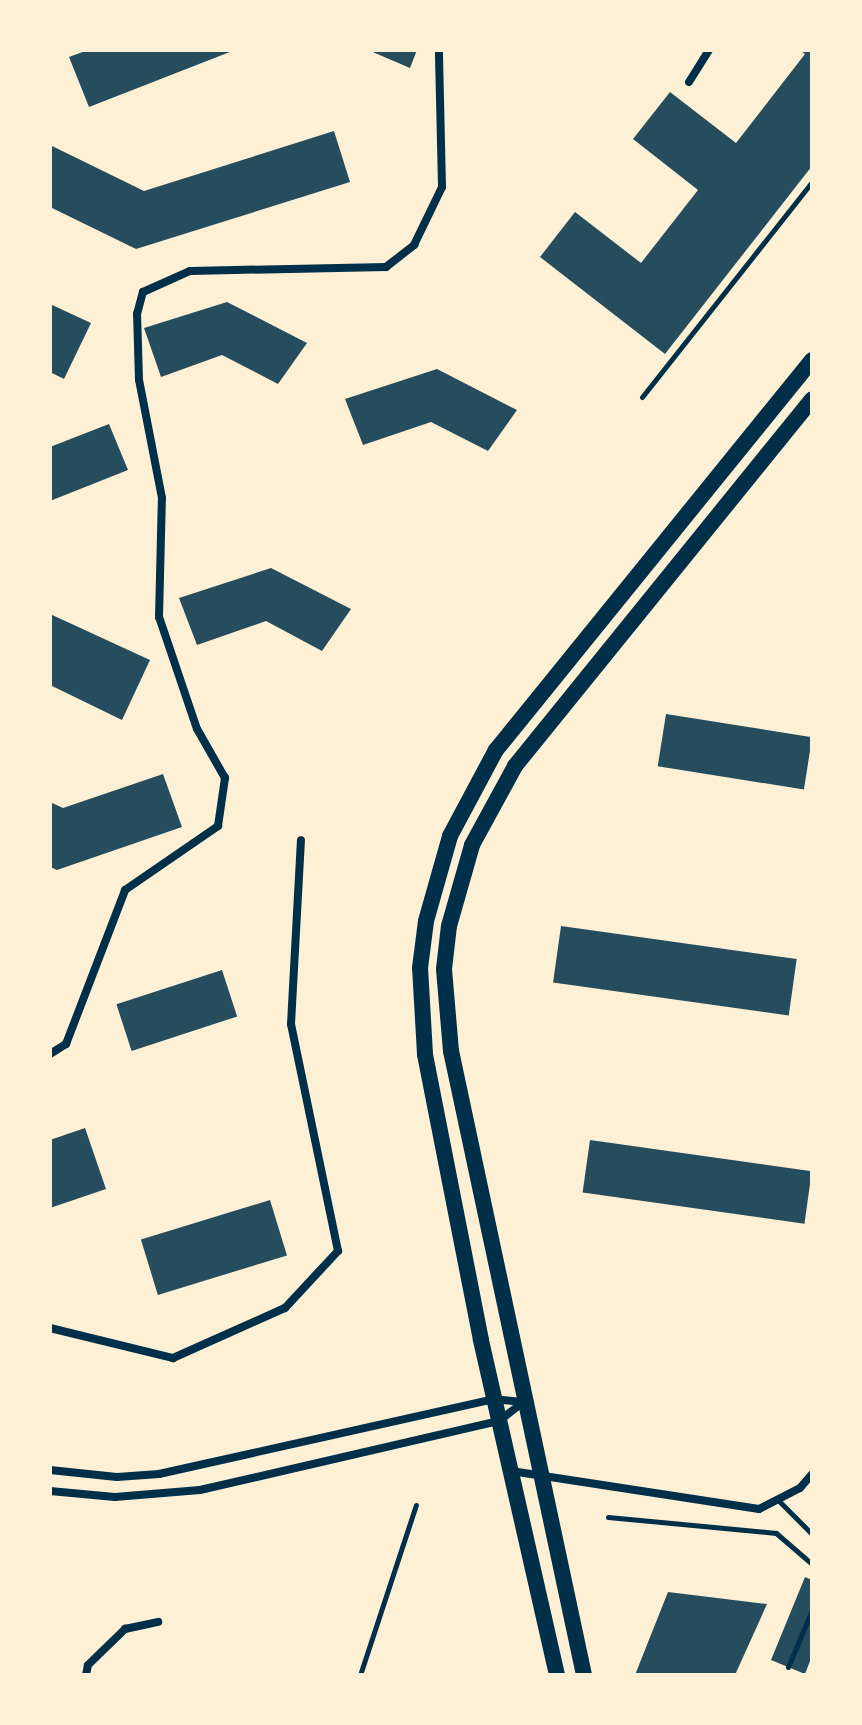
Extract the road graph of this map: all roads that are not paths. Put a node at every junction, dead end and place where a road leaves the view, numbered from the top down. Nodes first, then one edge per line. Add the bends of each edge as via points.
1 (439, 50) edge
2 (709, 50) edge
3 (689, 82) dead end
4 (812, 182) edge
5 (812, 360) edge
6 (642, 397) dead end
7 (812, 399) edge
8 (301, 840) dead end
9 (50, 1054) edge
10 (50, 1328) edge
11 (494, 1399) junction
12 (523, 1402) junction
13 (499, 1421) junction
14 (50, 1470) edge
15 (510, 1471) junction
16 (812, 1474) edge
17 (540, 1476) junction
18 (50, 1491) edge
19 (779, 1501) junction
20 (416, 1505) dead end
21 (812, 1534) edge
22 (158, 1622) dead end
23 (86, 1675) edge
24 (360, 1675) edge
25 (557, 1675) edge
26 (584, 1675) edge

1 - 9 street via 442,187 414,245 386,267 190,271 143,292 137,314 139,380 162,498 159,617 197,729 225,778 218,826 125,890 66,1044
2 - 3 street
4 - 6 lane
5 - 11 main road via 496,750 463,808 435,882 420,968 425,1054
7 - 12 main road via 515,766 489,807 457,887 444,969 445,1007
8 - 10 street via 291,1024 338,1251 285,1308 173,1358
11 - 12 street
11 - 13 main road
11 - 14 street via 201,1468 117,1477
12 - 13 street
12 - 17 main road
13 - 15 main road
13 - 18 street via 200,1490 115,1497
15 - 17 street
15 - 25 main road
16 - 19 street
17 - 19 street via 732,1507 759,1509
17 - 26 main road
19 - 21 lane
20 - 24 lane
22 - 23 street via 125,1629 88,1665

